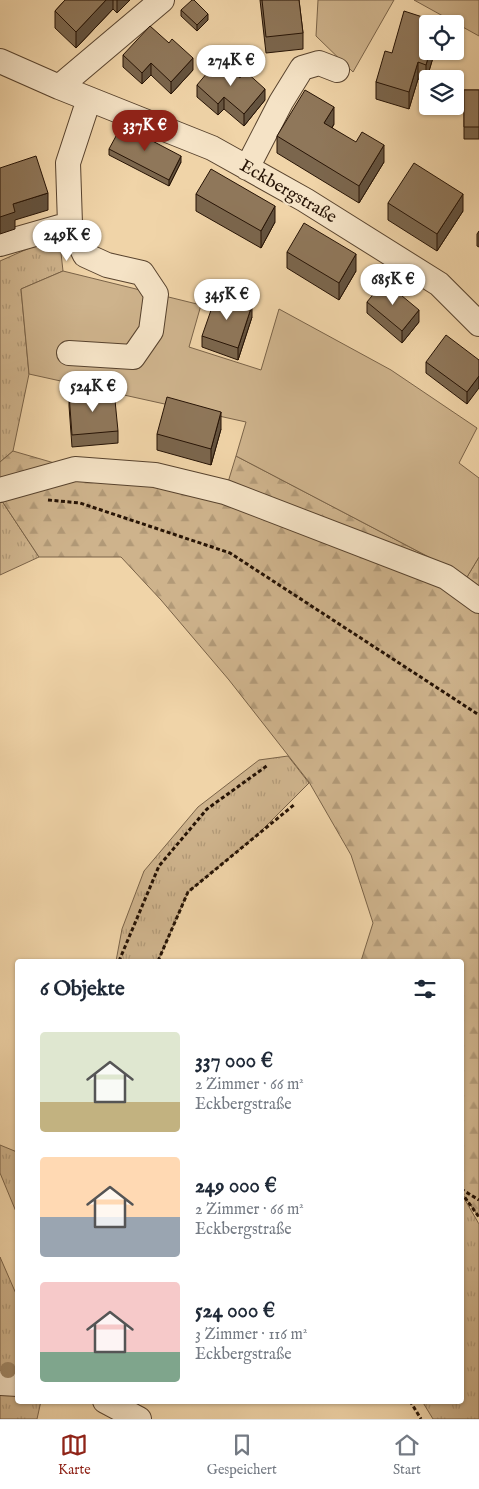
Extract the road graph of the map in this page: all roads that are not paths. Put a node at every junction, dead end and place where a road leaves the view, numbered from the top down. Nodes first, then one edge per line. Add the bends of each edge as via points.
1 (162, 0) edge
2 (0, 61) edge
3 (337, 70) dead end
4 (59, 87) junction
5 (89, 99) junction
6 (247, 168) junction
7 (70, 224) junction
8 (0, 244) edge
9 (477, 319) edge
10 (69, 353) dead end
11 (0, 490) edge
12 (479, 601) edge
13 (0, 1383) edge
14 (15, 1384) edge
15 (111, 1404) edge
16 (139, 1419) edge

1 - 4 street
2 - 4 street, Eckbergstraße
3 - 6 street via 319,63 302,68
4 - 5 street, Eckbergstraße
5 - 6 street, Eckbergstraße via 212,148
5 - 7 street via 68,163
6 - 9 street, Eckbergstraße via 305,200 439,284
7 - 8 street
7 - 10 street via 85,255 107,265 142,272 156,294 150,330 133,357
11 - 12 street via 75,469 155,475 225,492 446,577
13 - 14 street
15 - 16 street

